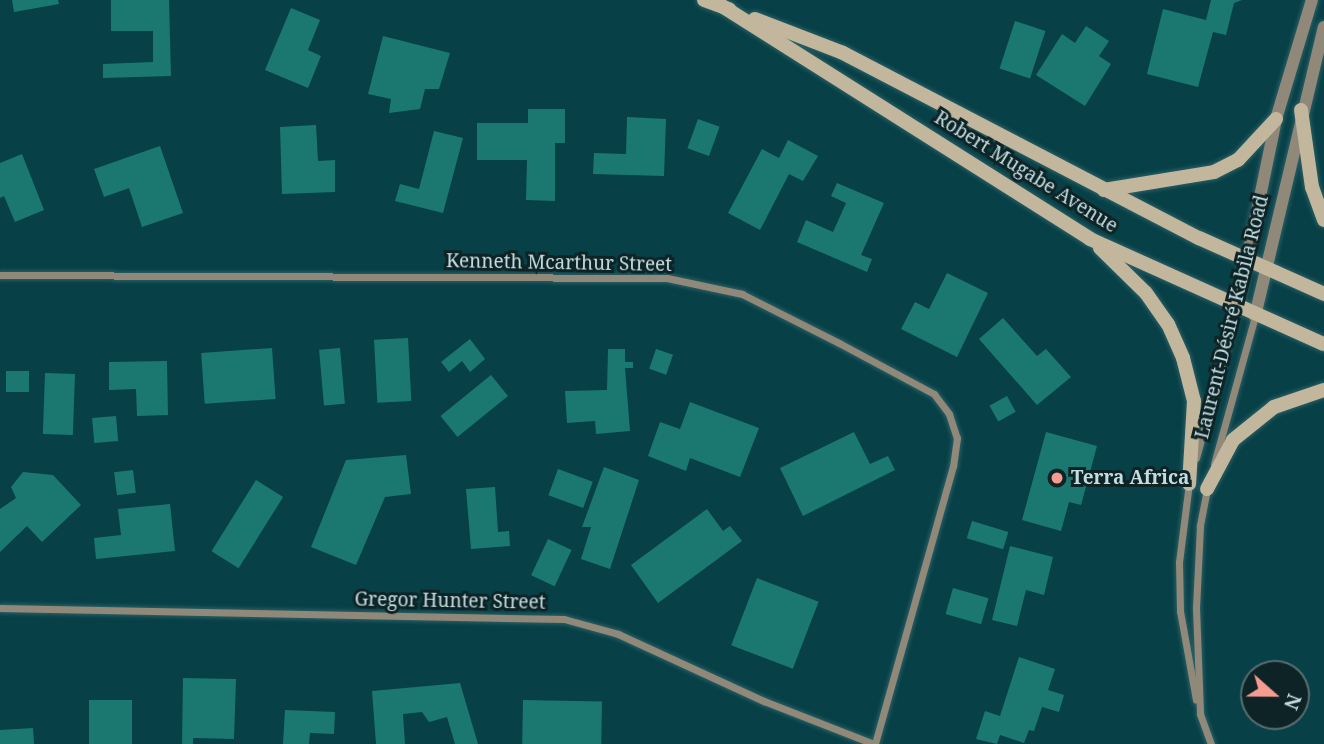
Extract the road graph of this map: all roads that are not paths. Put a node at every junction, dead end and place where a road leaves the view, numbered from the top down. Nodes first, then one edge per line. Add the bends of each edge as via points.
1 (704, 0) edge
2 (1312, 0) edge
3 (722, 6) junction
4 (1324, 27) edge
5 (1301, 110) junction
6 (1276, 118) junction
7 (1104, 190) junction
8 (1324, 220) edge
9 (1090, 239) junction
10 (1248, 260) junction
11 (1266, 269) junction
12 (0, 275) edge
13 (1324, 294) edge
14 (1237, 308) junction
15 (1255, 316) junction
16 (1324, 344) edge
17 (1324, 390) edge
18 (1189, 484) junction
19 (1207, 489) junction
20 (0, 608) edge
21 (1200, 714) junction
22 (874, 744) edge
23 (1210, 744) edge

1 - 3 main road, Robert Mugabe Avenue
2 - 6 street, Laurent-Désiré Kabila Road
3 - 7 main road, Robert Mugabe Avenue via 843,53
3 - 9 main road, Robert Mugabe Avenue
4 - 5 street, Laurent-Désiré Kabila Road
5 - 8 main road via 1312,187
5 - 11 street, Laurent-Désiré Kabila Road
6 - 7 main road via 1238,160 1214,172
6 - 10 street, Laurent-Désiré Kabila Road
7 - 10 main road, Robert Mugabe Avenue
9 - 14 main road, Robert Mugabe Avenue
9 - 18 main road via 1146,293 1168,324 1183,358 1194,401
10 - 11 main road, Robert Mugabe Avenue
10 - 14 street, Laurent-Désiré Kabila Road
11 - 13 main road, Robert Mugabe Avenue
11 - 15 street, Laurent-Désiré Kabila Road
12 - 22 street, Kenneth Mcarthur Street via 667,278 742,294 839,342 934,394 949,414 957,438
14 - 15 main road, Robert Mugabe Avenue
14 - 18 street, Laurent-Désiré Kabila Road
15 - 16 main road, Robert Mugabe Avenue
15 - 19 street, Laurent-Désiré Kabila Road
17 - 19 main road via 1273,407 1233,440
18 - 21 street, Laurent-Désiré Kabila Road via 1179,562 1180,611
19 - 21 street, Laurent-Désiré Kabila Road via 1197,560
20 - 22 street, Gregor Hunter Street via 564,619 618,634 764,701
21 - 23 street, Laurent-Désiré Kabila Road

